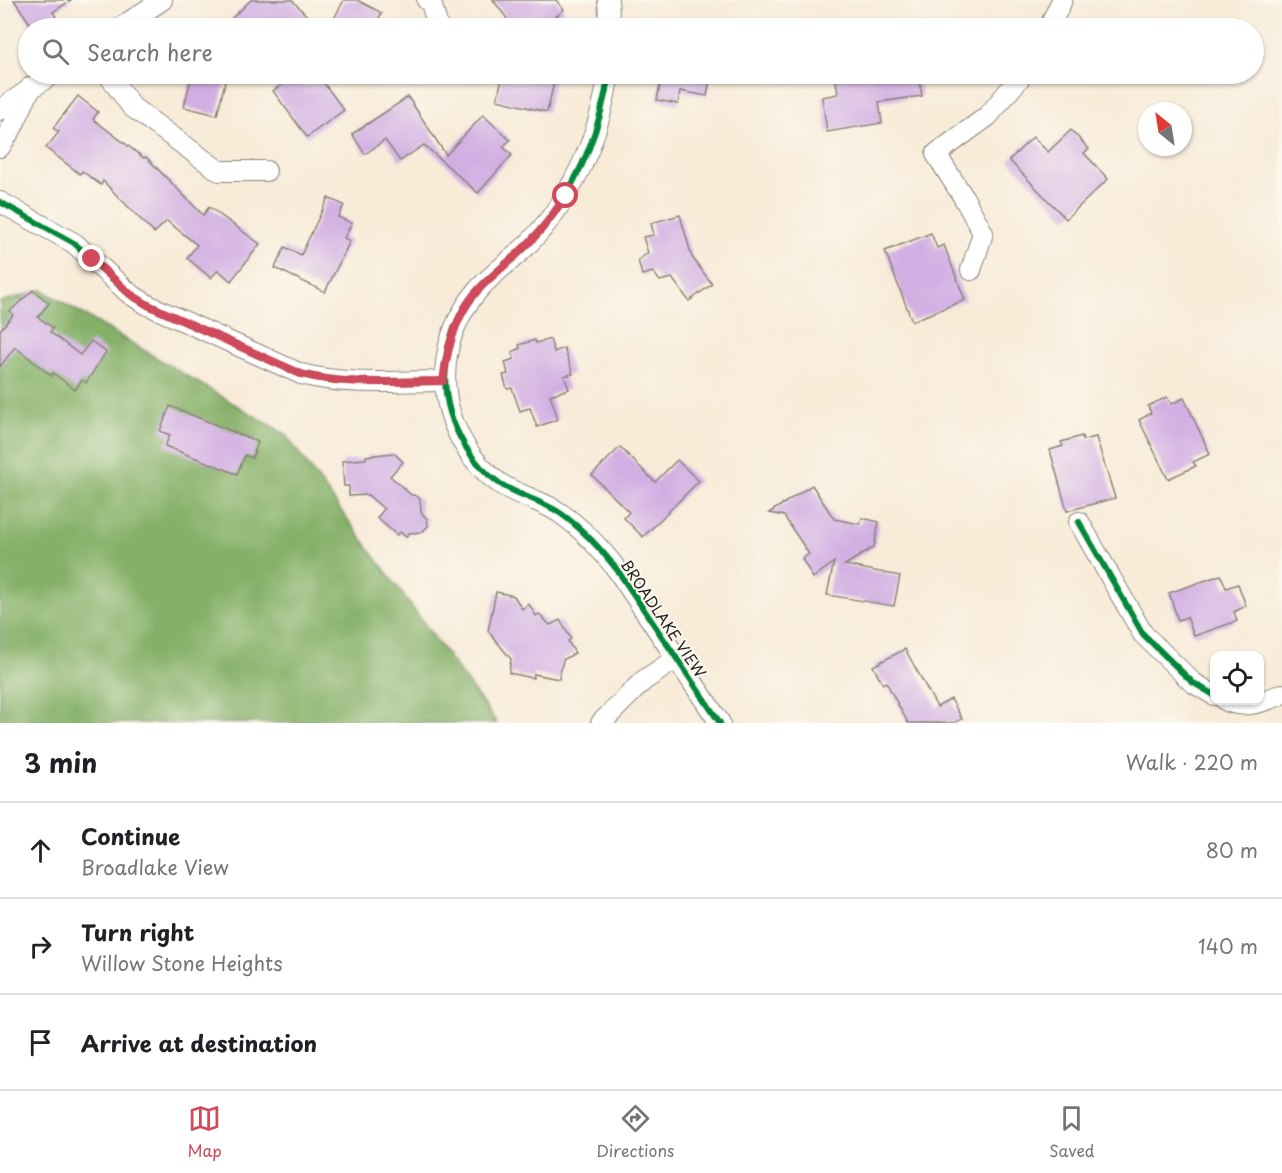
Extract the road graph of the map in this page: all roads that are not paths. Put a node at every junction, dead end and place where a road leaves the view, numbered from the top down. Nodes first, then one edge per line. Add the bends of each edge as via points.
1 (162, 0) edge
2 (427, 0) edge
3 (608, 0) edge
4 (1062, 0) edge
5 (135, 18) edge
6 (435, 18) edge
7 (609, 18) edge
8 (1054, 18) edge
9 (36, 84) edge
10 (115, 84) edge
11 (607, 84) edge
12 (1015, 84) edge
13 (31, 87) junction
14 (0, 110) edge
15 (0, 147) edge
16 (266, 171) dead end
17 (0, 202) edge
18 (971, 270) dead end
19 (443, 381) junction
20 (1079, 522) dead end
21 (677, 658) junction
22 (1210, 692) edge
23 (1282, 694) edge
24 (1264, 702) edge
25 (601, 723) edge
26 (720, 723) edge

1 - 5 street
2 - 6 street
3 - 7 street
4 - 8 street
9 - 13 street
10 - 16 street via 132,107 219,171
11 - 19 street, BROADLAKE VIEW via 599,123 579,173 538,234 478,290 453,334
12 - 18 street via 988,116 936,154 983,233
13 - 14 street
13 - 15 street
17 - 19 street via 74,243 130,294 148,305 301,374 344,382
19 - 21 street, BROADLAKE VIEW via 447,403 465,447 483,469 499,483 541,502 581,529 618,571
20 - 22 street via 1143,634 1192,682
21 - 25 street via 642,681
21 - 26 street, BROADLAKE VIEW
23 - 24 street

